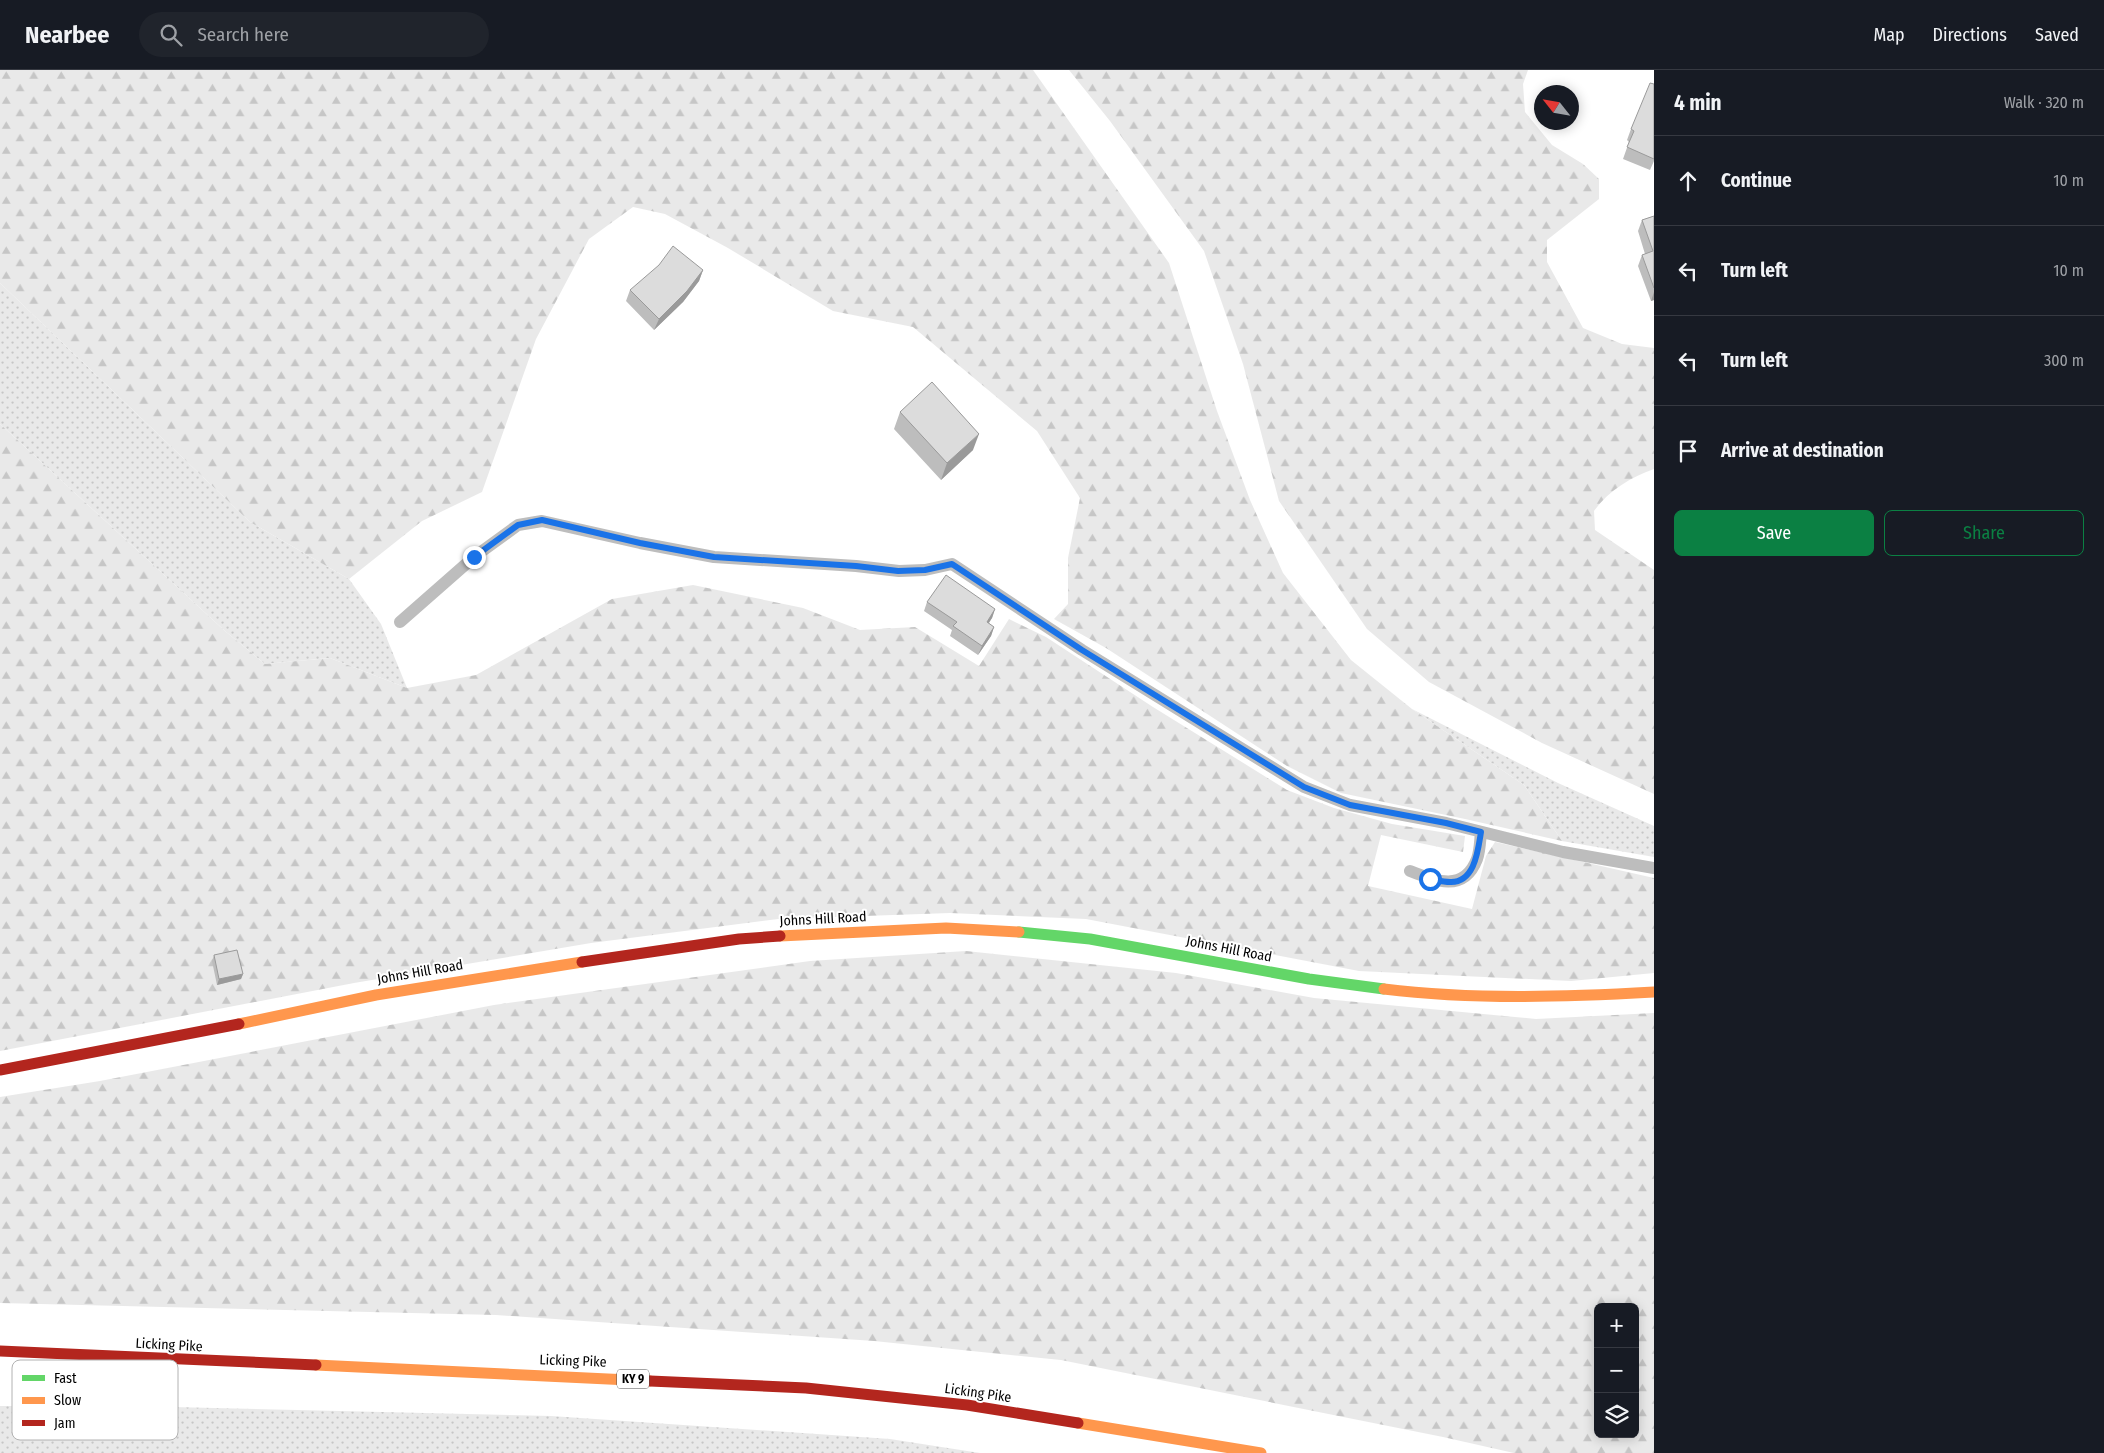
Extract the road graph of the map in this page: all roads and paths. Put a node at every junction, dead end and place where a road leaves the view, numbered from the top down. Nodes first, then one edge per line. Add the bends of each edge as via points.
1 (400, 622) dead end
2 (1481, 832) junction
3 (1654, 868) edge
4 (1410, 871) dead end
5 (1654, 992) edge
6 (0, 1070) edge
7 (0, 1351) edge
8 (1261, 1453) edge

1 - 2 lane via 474,557 518,525 542,520 714,557 898,571 952,564 1082,650 1304,787 1350,805
2 - 3 lane via 1563,852
2 - 4 lane via 1476,860 1460,880 1430,879
5 - 6 main road, Johns Hill Road via 1564,997 1401,991 1309,979 1041,933 946,928 862,931 739,938 503,973
7 - 8 main road, Licking Pike / KY 9 via 806,1388 967,1406

